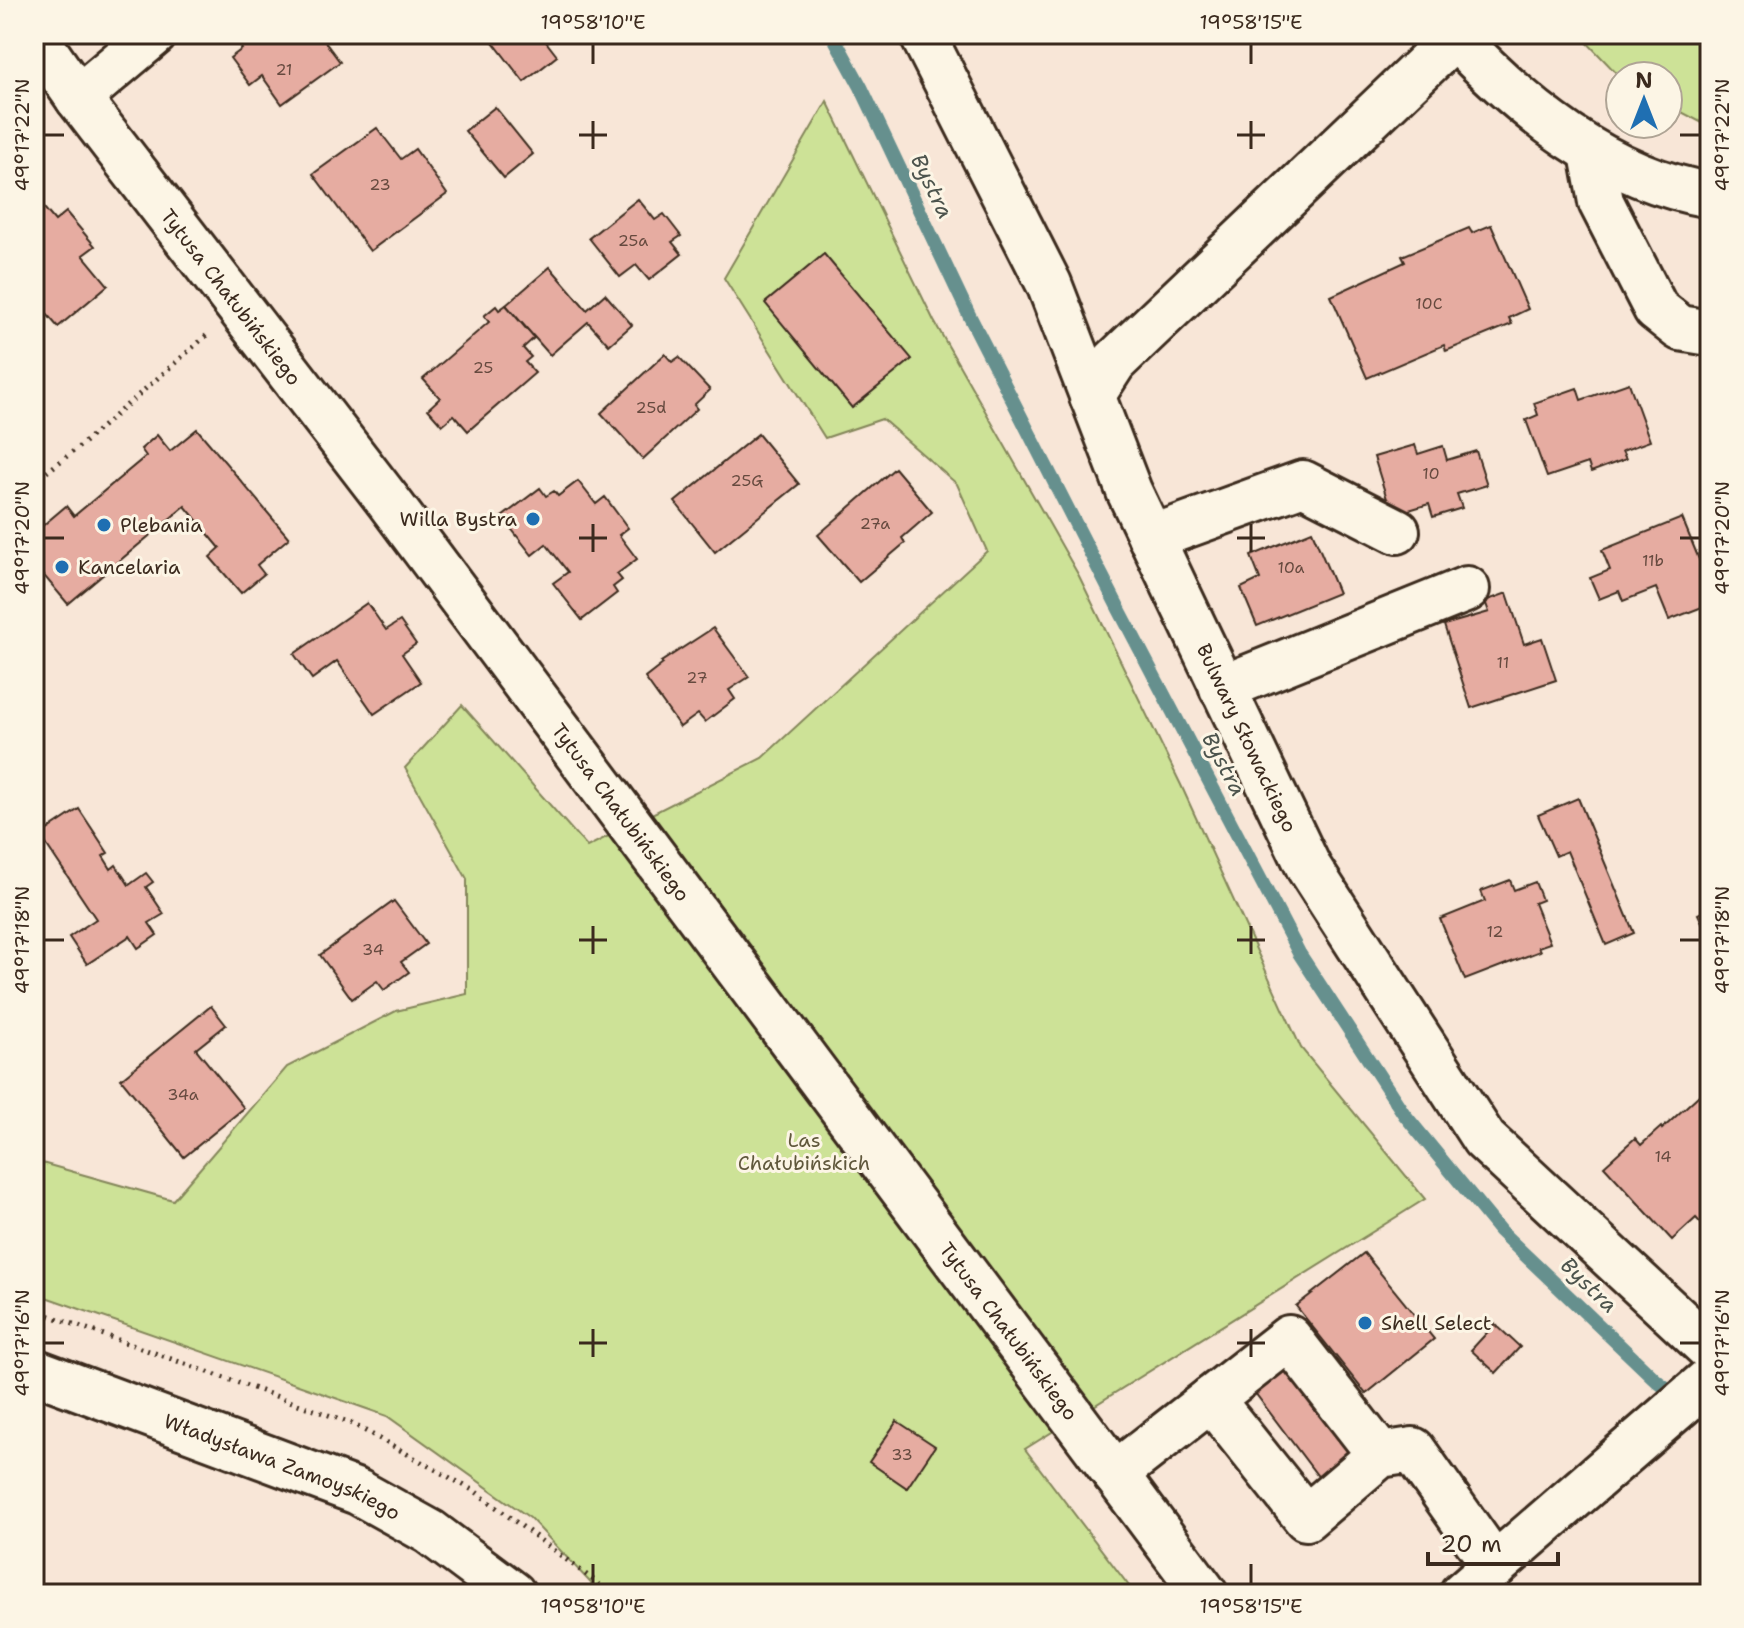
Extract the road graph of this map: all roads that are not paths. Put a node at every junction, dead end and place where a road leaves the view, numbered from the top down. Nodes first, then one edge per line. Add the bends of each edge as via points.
1 (154, 34) edge
2 (922, 34) edge
3 (34, 35) edge
4 (1453, 36) edge
5 (78, 98) junction
6 (1592, 153) junction
7 (1710, 195) edge
8 (1710, 333) edge
9 (1092, 396) junction
10 (1397, 531) dead end
11 (1151, 538) junction
12 (1467, 589) dead end
13 (1222, 688) junction
14 (1710, 1349) edge
15 (34, 1371) edge
16 (1710, 1379) edge
17 (1211, 1399) junction
18 (1380, 1455) junction
19 (1115, 1474) junction
20 (1495, 1566) junction
21 (513, 1594) edge
22 (1205, 1594) edge
23 (1462, 1594) edge

1 - 5 street
2 - 9 street, Bulwary Słowackiego via 1049,284
3 - 5 street, Tytusa Chałubińskiego
4 - 6 street via 1547,121
4 - 9 street via 1114,362
5 - 19 street, Tytusa Chałubińskiego via 389,502
6 - 7 street via 1659,183
6 - 8 street via 1601,202 1656,309 1680,328
9 - 11 street, Bulwary Słowackiego
10 - 11 street via 1303,483
11 - 13 street, Bulwary Słowackiego
12 - 13 street
13 - 14 street, Bulwary Słowackiego via 1309,868 1484,1139
15 - 21 street, Władysława Zamoyskiego via 358,1492 430,1532
16 - 20 street
17 - 18 street via 1289,1338
17 - 18 street via 1306,1518
17 - 19 street
18 - 20 street via 1413,1450
19 - 22 street, Tytusa Chałubińskiego
20 - 23 street

